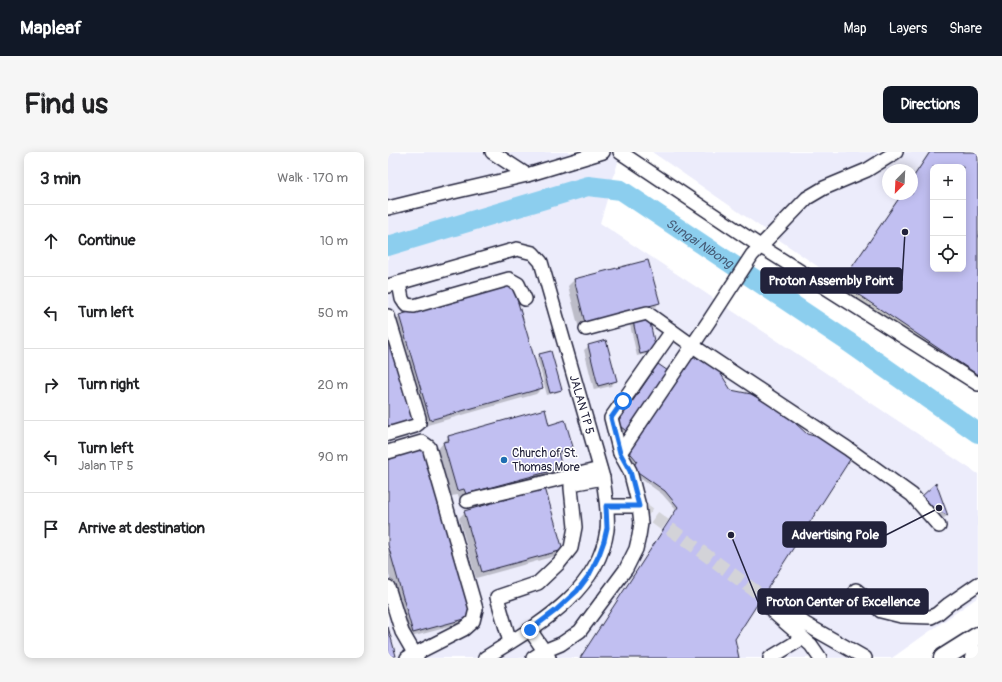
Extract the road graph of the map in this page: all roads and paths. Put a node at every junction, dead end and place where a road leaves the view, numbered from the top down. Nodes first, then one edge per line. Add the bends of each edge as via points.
1 (492, 152) edge
2 (603, 152) edge
3 (620, 152) edge
4 (896, 152) edge
5 (527, 175) junction
6 (388, 208) edge
7 (756, 251) junction
8 (394, 284) edge
9 (525, 299) dead end
10 (388, 316) edge
11 (586, 329) dead end
12 (672, 331) junction
13 (693, 346) junction
14 (978, 384) edge
15 (388, 434) edge
16 (388, 452) edge
17 (620, 453) junction
18 (602, 474) junction
19 (467, 501) dead end
20 (606, 506) junction
21 (639, 506) junction
22 (939, 526) dead end
23 (978, 584) edge
24 (388, 587) edge
25 (856, 590) dead end
26 (530, 630) junction
27 (978, 636) edge
28 (803, 638) junction
29 (510, 642) junction
30 (948, 655) edge
31 (978, 655) edge
32 (542, 656) edge
33 (413, 657) edge
34 (485, 658) edge
35 (770, 658) edge
36 (820, 658) edge
37 (865, 658) edge
38 (934, 658) edge
39 (974, 658) edge

1 - 5 street
2 - 5 street
3 - 7 street
4 - 7 street via 867,170 807,198
5 - 6 street
7 - 13 street
7 - 14 street
8 - 9 street via 406,305 414,306 509,279 518,284
8 - 18 street, JALAN TP 5 via 517,248 533,253 541,262
10 - 15 street via 419,423
11 - 12 street via 647,313
12 - 13 street
12 - 17 street via 611,418
13 - 17 street
13 - 22 street via 847,448 912,495
16 - 33 street via 422,442 429,447 476,609 473,621 464,629
17 - 21 street via 630,471
18 - 19 street
18 - 20 street, JALAN TP 5
18 - 29 street via 571,484 575,527 570,548 559,564 538,583 497,597
20 - 21 street
20 - 26 street, JALAN TP 5 via 607,528 604,541 589,575 577,591
21 - 32 street via 639,536 626,569 580,631
23 - 25 street via 931,617 901,616 881,611
24 - 33 street
26 - 29 street, JALAN TP 5
26 - 32 street
27 - 30 highway
28 - 35 street
28 - 36 street
28 - 37 street via 773,612 773,604 781,604 804,623
29 - 34 street, JALAN TP 5
30 - 38 street
31 - 39 highway

